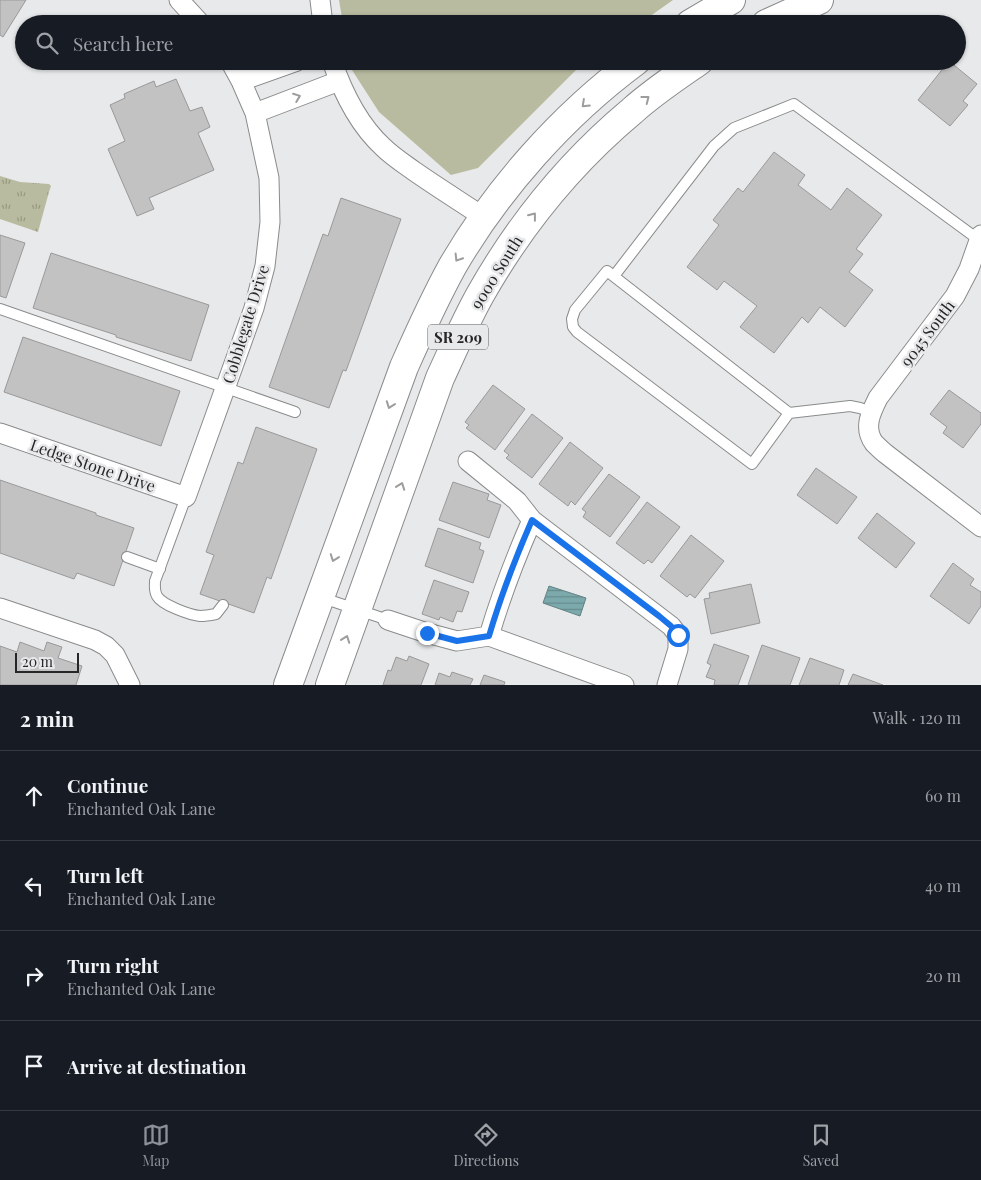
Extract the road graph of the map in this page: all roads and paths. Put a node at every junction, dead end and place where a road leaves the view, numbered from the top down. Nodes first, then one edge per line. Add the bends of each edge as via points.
1 (179, 0) edge
2 (320, 0) edge
3 (731, 0) edge
4 (819, 0) edge
5 (193, 15) edge
6 (322, 15) edge
7 (705, 15) edge
8 (786, 15) edge
9 (235, 70) edge
10 (272, 70) edge
11 (335, 70) edge
12 (625, 70) edge
13 (686, 70) edge
14 (241, 81) junction
15 (339, 81) junction
16 (255, 113) junction
17 (485, 218) junction
18 (980, 238) edge
19 (614, 276) junction
20 (0, 309) edge
21 (225, 388) junction
22 (295, 412) dead end
23 (790, 413) junction
24 (870, 420) junction
25 (0, 433) edge
26 (468, 462) dead end
27 (186, 497) junction
28 (532, 520) junction
29 (981, 527) edge
30 (127, 558) dead end
31 (160, 568) junction
32 (320, 596) junction
33 (223, 605) dead end
34 (0, 608) edge
35 (357, 609) junction
36 (388, 620) joint
37 (489, 636) junction
38 (130, 685) edge
39 (288, 685) edge
40 (330, 685) edge
41 (624, 685) edge
42 (667, 685) edge

1 - 5 street
2 - 6 street
3 - 7 main road
4 - 8 main road
9 - 14 street, Cobblegate Drive
10 - 14 street
11 - 15 street
12 -> 17 main road, SR 209 via 543,146
35 -> 13 main road, 9000 South / SR 209 via 440,378 481,294 526,224 575,165 639,105
14 - 16 street, Cobblegate Drive
16 -> 15 street
15 - 17 street via 350,106 382,147
16 - 21 street, Cobblegate Drive via 269,178 270,222 265,266 254,308
17 -> 32 main road, SR 209 via 453,266 419,332
18 - 19 lane via 794,104 734,128 714,146
18 - 24 street, 9045 South via 955,296 878,398
19 - 23 lane
19 - 23 lane via 607,271 576,310 572,319 577,332 752,464
20 - 21 lane
21 - 22 lane
21 - 27 street, Cobblegate Drive
23 - 24 lane via 850,406 860,408
24 - 29 street via 873,442
25 - 27 street, Ledge Stone Drive
26 - 28 street via 517,501
27 - 31 lane
28 - 37 street via 514,561
28 - 42 street via 671,626 678,635 678,649
30 - 31 lane
31 - 33 lane via 155,590 163,602 201,616 216,614
32 - 35 lane
32 - 39 main road, SR 209
34 - 38 street via 106,646 115,655
35 - 36 lane
40 -> 35 main road, 9000 South / SR 209
36 - 37 street via 457,641
37 - 41 street

